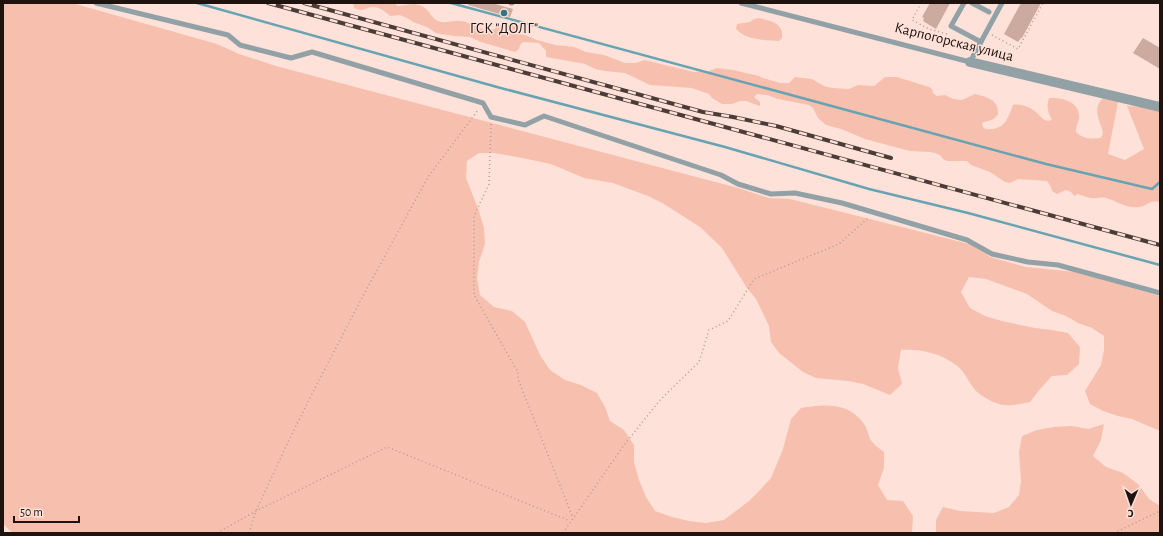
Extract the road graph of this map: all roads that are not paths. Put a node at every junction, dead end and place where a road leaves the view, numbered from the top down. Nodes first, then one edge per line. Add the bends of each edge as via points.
1 (96, 3) edge
2 (741, 3) edge
3 (964, 3) edge
4 (972, 3) edge
5 (1002, 3) edge
6 (989, 12) dead end
7 (981, 42) junction
8 (970, 62) junction
9 (1160, 107) edge
10 (1160, 293) edge

1 - 10 lane via 228,35 240,45 291,58 312,52 483,103 491,116 525,125 544,116 771,194 795,193 842,203 967,240 992,254 1058,265
2 - 8 lane, Карпогорская улица
3 - 7 lane via 951,26
4 - 6 lane
5 - 7 lane
7 - 8 lane
8 - 9 street, Карпогорская улица

